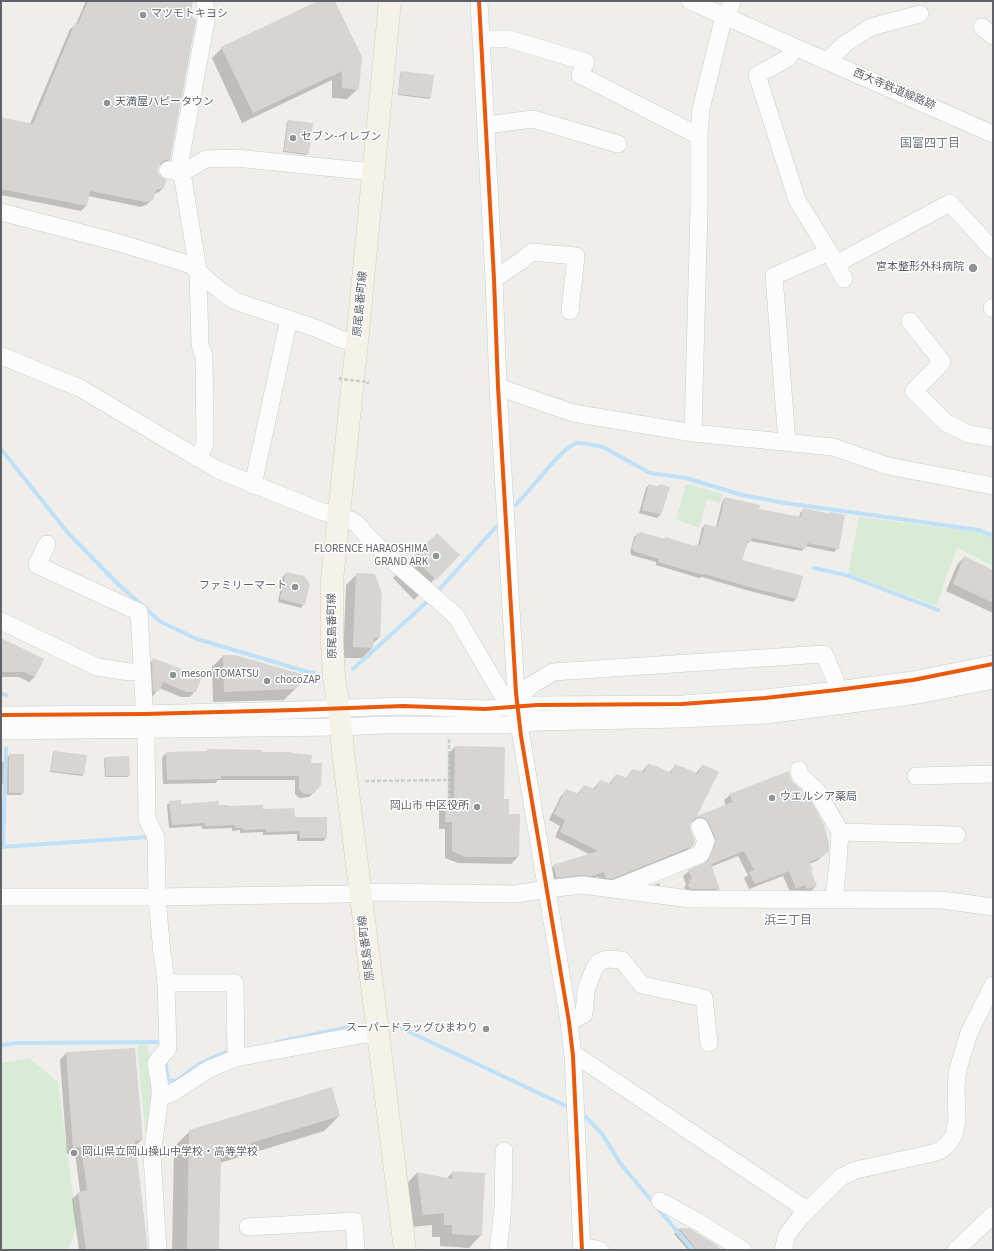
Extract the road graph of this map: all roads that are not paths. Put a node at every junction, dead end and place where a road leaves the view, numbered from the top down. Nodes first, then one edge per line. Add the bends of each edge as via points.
1 (205, 1) edge
2 (390, 1) edge
3 (479, 1) edge
4 (690, 1) edge
5 (729, 9) edge
6 (920, 14) dead end
7 (482, 39) junction
8 (795, 47) junction
9 (827, 62) junction
10 (486, 125) junction
11 (993, 134) edge
12 (699, 136) junction
13 (618, 144) dead end
14 (175, 171) junction
15 (373, 172) junction
16 (1, 212) edge
17 (993, 250) edge
18 (832, 258) junction
19 (198, 270) junction
20 (494, 279) junction
21 (844, 279) dead end
22 (570, 311) dead end
23 (289, 319) junction
24 (910, 321) dead end
25 (357, 342) junction
26 (1, 356) edge
27 (498, 387) junction
28 (693, 433) junction
29 (993, 438) edge
30 (787, 442) junction
31 (197, 458) junction
32 (253, 485) junction
33 (993, 486) edge
34 (339, 516) junction
35 (47, 544) dead end
36 (1, 621) edge
37 (993, 664) edge
38 (142, 671) junction
39 (993, 680) edge
40 (837, 690) junction
41 (518, 703) junction
42 (1, 715) edge
43 (340, 718) junction
44 (145, 721) junction
45 (520, 723) junction
46 (1, 731) edge
47 (798, 770) dead end
48 (993, 774) edge
49 (916, 776) dead end
50 (700, 827) dead end
51 (840, 832) junction
52 (957, 835) dead end
53 (547, 889) junction
54 (612, 890) junction
55 (361, 893) junction
56 (1, 897) edge
57 (157, 897) junction
58 (834, 900) junction
59 (993, 907) edge
60 (166, 983) junction
61 (993, 985) edge
62 (569, 1022) junction
63 (378, 1033) junction
64 (709, 1043) dead end
65 (236, 1053) junction
66 (573, 1056) junction
67 (160, 1096) junction
68 (504, 1151) dead end
69 (660, 1201) dead end
70 (807, 1210) junction
71 (992, 1219) edge
72 (248, 1227) dead end
73 (976, 1230) junction
74 (582, 1248) edge
75 (158, 1250) edge
76 (356, 1250) edge
77 (405, 1250) edge
78 (498, 1250) edge
79 (600, 1250) edge
80 (743, 1250) edge
81 (783, 1250) edge
82 (956, 1250) edge
83 (973, 1250) edge

1 - 14 street via 206,21 180,161
2 - 15 main road, 原尾島番町線
3 - 7 street
4 - 5 street, 西大寺鉄道線路跡
5 - 8 street, 西大寺鉄道線路跡
5 - 12 street via 722,24 701,109
6 - 9 street via 871,27 845,44
7 - 10 street
7 - 12 street via 509,39 586,62 580,75
8 - 9 street, 西大寺鉄道線路跡
8 - 18 street via 788,58 757,75 797,200
9 - 11 street, 西大寺鉄道線路跡
10 - 13 street via 533,118
10 - 20 street
12 - 28 street
14 - 15 street via 206,159 236,158
14 - 19 street
15 - 25 main road, 原尾島番町線
16 - 19 street via 120,243 191,265
17 - 18 street via 950,203
18 - 21 street
18 - 30 street via 774,276
19 - 23 street via 234,301
19 - 31 street via 200,345 204,356 205,445
20 - 22 street via 532,252 576,256
20 - 27 street
23 - 25 street via 340,339
23 - 32 street
24 - 29 street via 942,362 914,391 946,423 969,434
25 - 34 main road, 原尾島番町線
26 - 31 street via 80,388
27 - 28 street via 573,413
27 - 41 street
28 - 30 street
30 - 33 street via 833,447 888,466
31 - 32 street
32 - 34 street
34 - 41 street via 357,524 372,541 456,616 501,694
34 - 43 main road, 原尾島番町線 via 331,608 334,677
35 - 38 street via 37,565 139,612
36 - 38 street via 97,667 129,672
37 - 40 street via 913,680
38 - 44 street
39 - 45 street via 918,695 766,715
40 - 41 street via 682,704
40 - 41 street via 824,654 808,654 553,672 530,686
41 - 43 street via 485,709 403,706
41 - 45 street
42 - 44 street
43 - 44 street
43 - 45 street via 384,725
43 - 55 main road, 原尾島番町線
44 - 46 street
44 - 57 street via 147,819 156,837
45 - 53 street
47 - 51 street via 817,791
48 - 49 street
50 - 54 street via 706,842 701,854
51 - 52 street
51 - 58 street
53 - 54 street via 582,886
53 - 55 street via 515,894
53 - 62 street
54 - 58 street via 690,900
55 - 57 street
55 - 63 main road, 原尾島番町線
56 - 57 street
57 - 60 street
58 - 59 street via 942,900
60 - 65 street via 235,983
60 - 67 street via 168,1048 156,1063
61 - 70 street via 969,1033 958,1069 957,1120 954,1135 948,1144 933,1153 856,1170 841,1177
62 - 64 street via 584,1014 586,990 599,962 607,959 622,960 642,985 704,998
62 - 66 street
63 - 65 street
63 - 77 main road, 原尾島番町線
65 - 67 street via 171,1094
66 - 70 street via 580,1058
66 - 74 street
67 - 75 street via 152,1156
68 - 78 street via 503,1208
69 - 80 street
70 - 81 street via 787,1235
71 - 73 street
72 - 76 street via 354,1221
73 - 82 street
73 - 83 street
74 - 79 street

